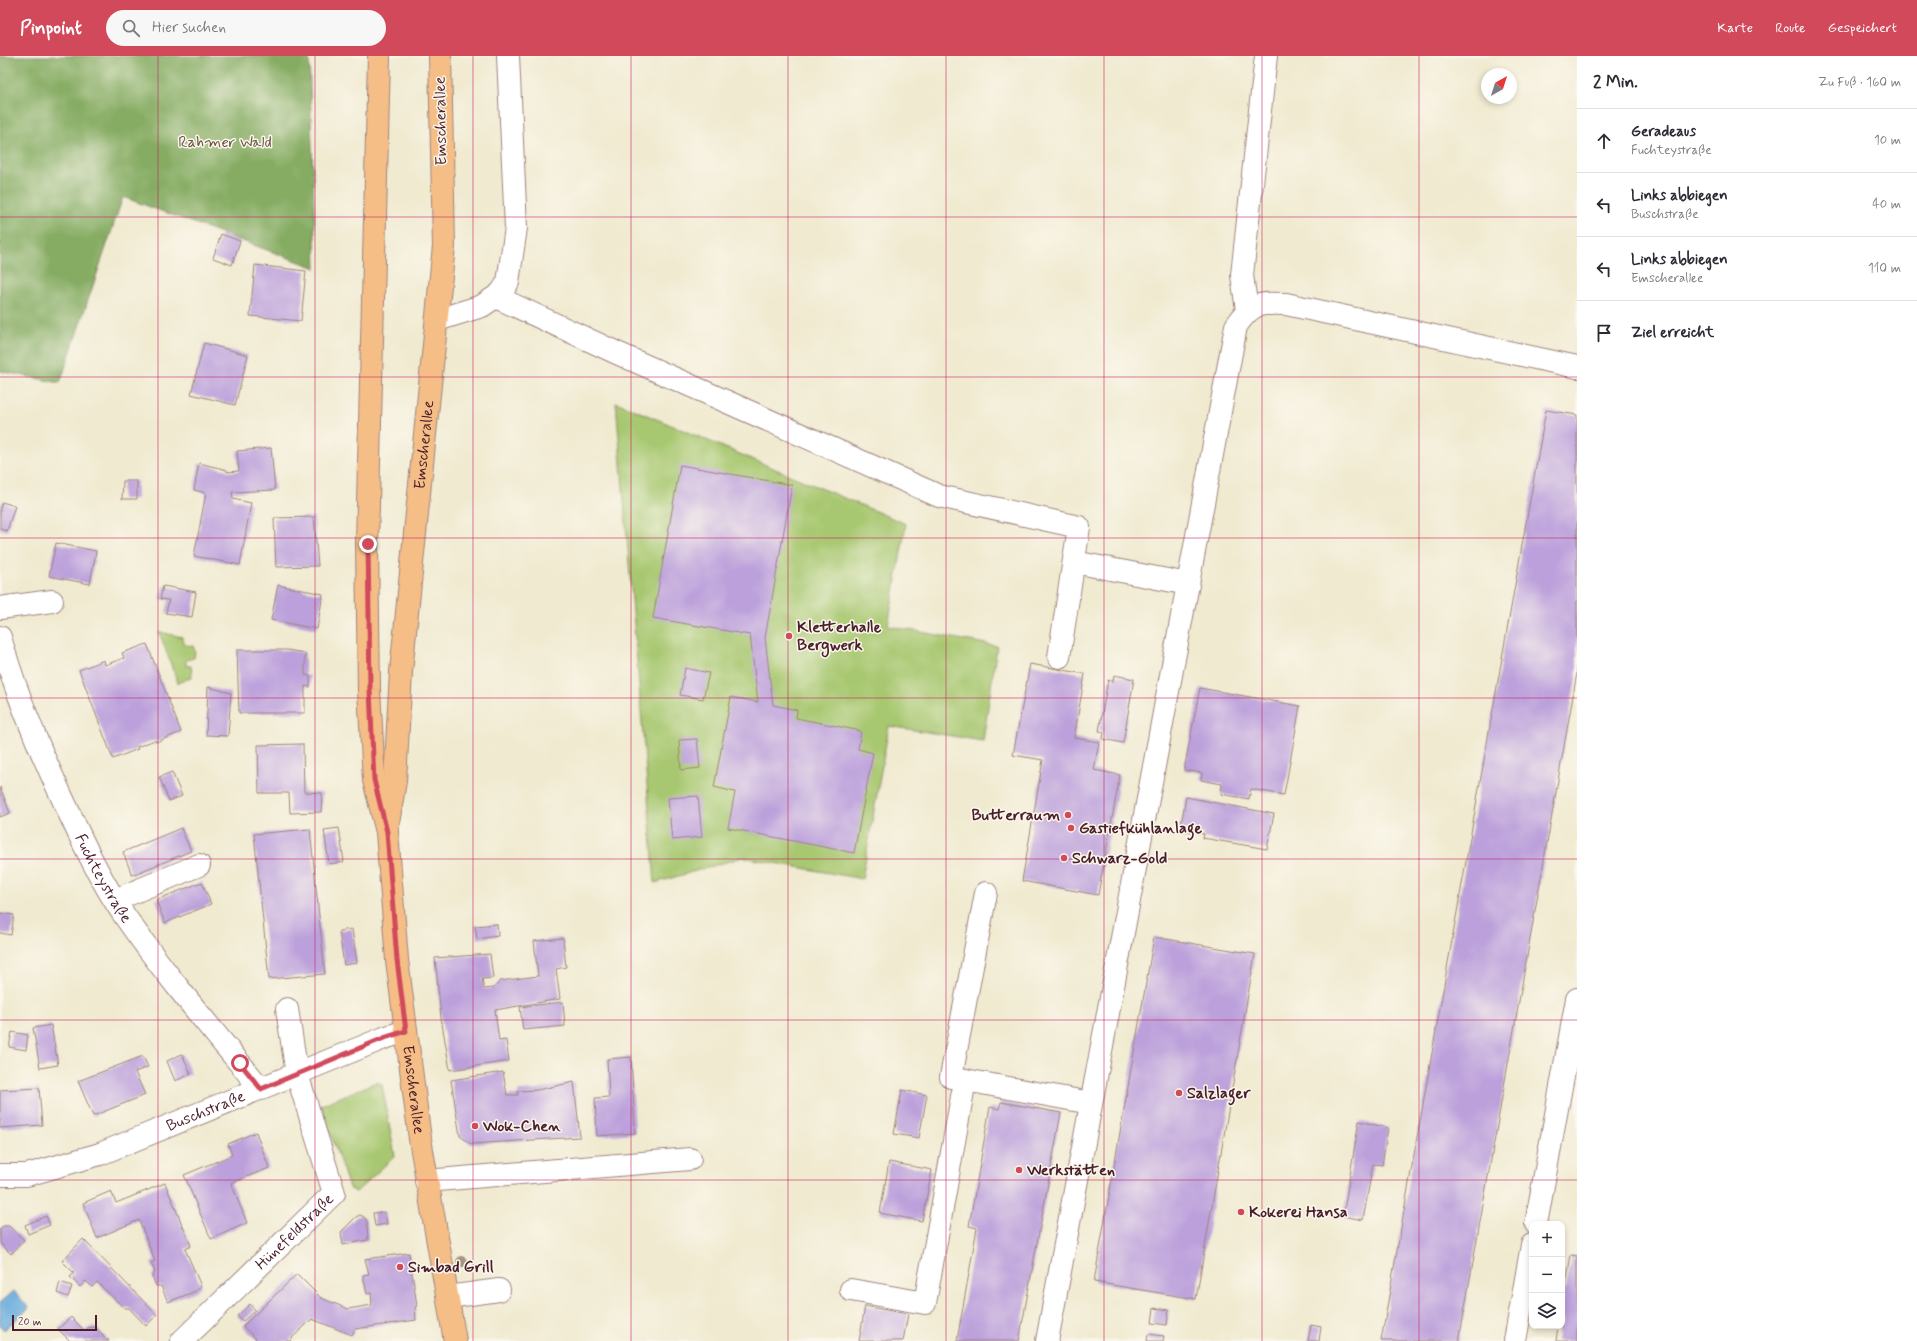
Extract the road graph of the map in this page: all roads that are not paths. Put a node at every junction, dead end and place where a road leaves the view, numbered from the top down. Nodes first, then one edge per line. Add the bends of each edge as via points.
1 (379, 56) edge
2 (440, 56) edge
3 (508, 56) edge
4 (1266, 56) edge
5 (496, 297) junction
6 (1247, 310) junction
7 (437, 320) junction
8 (1577, 367) edge
9 (1074, 562) junction
10 (1188, 584) junction
11 (52, 601) dead end
12 (0, 608) edge
13 (0, 637) edge
14 (1059, 657) dead end
15 (387, 832) junction
16 (199, 865) dead end
17 (986, 892) dead end
18 (115, 900) junction
19 (1577, 999) edge
20 (287, 1009) dead end
21 (406, 1031) junction
22 (297, 1074) junction
23 (965, 1080) junction
24 (261, 1089) junction
25 (1091, 1103) junction
26 (690, 1159) dead end
27 (0, 1175) edge
28 (426, 1181) junction
29 (1537, 1221) edge
30 (1530, 1257) edge
31 (499, 1290) dead end
32 (851, 1290) dead end
33 (448, 1297) junction
34 (182, 1341) edge
35 (455, 1341) edge
36 (1047, 1341) edge
37 (1514, 1341) edge

1 - 15 main road, Emscherallee via 368,544 374,780
2 - 7 main road, Emscherallee via 444,246
3 - 5 street via 516,228 508,282
4 - 6 street via 1242,275
5 - 7 street via 482,306
5 - 9 street via 939,496 1079,527
6 - 8 street via 1264,304 1286,304
6 - 10 street via 1236,326
7 - 15 main road, Emscherallee via 401,672 395,780
9 - 10 street
9 - 14 street
10 - 25 street
11 - 12 street
13 - 18 street, Fuchteystraße via 30,726 88,853
15 - 21 main road, Emscherallee via 397,960
16 - 18 street
17 - 23 street via 951,1077
18 - 24 street, Fuchteystraße via 161,966
19 - 29 street
20 - 22 street
21 - 22 street, Buschstraße
21 - 28 main road, Emscherallee
22 - 24 street, Buschstraße
22 - 34 street, Hünefeldstraße via 334,1194
23 - 25 street
23 - 32 street via 925,1303
24 - 27 street, Buschstraße via 100,1154 27,1175
25 - 36 street
26 - 28 street
28 - 33 main road, Emscherallee
30 - 37 street
31 - 33 street
33 - 35 main road, Emscherallee

